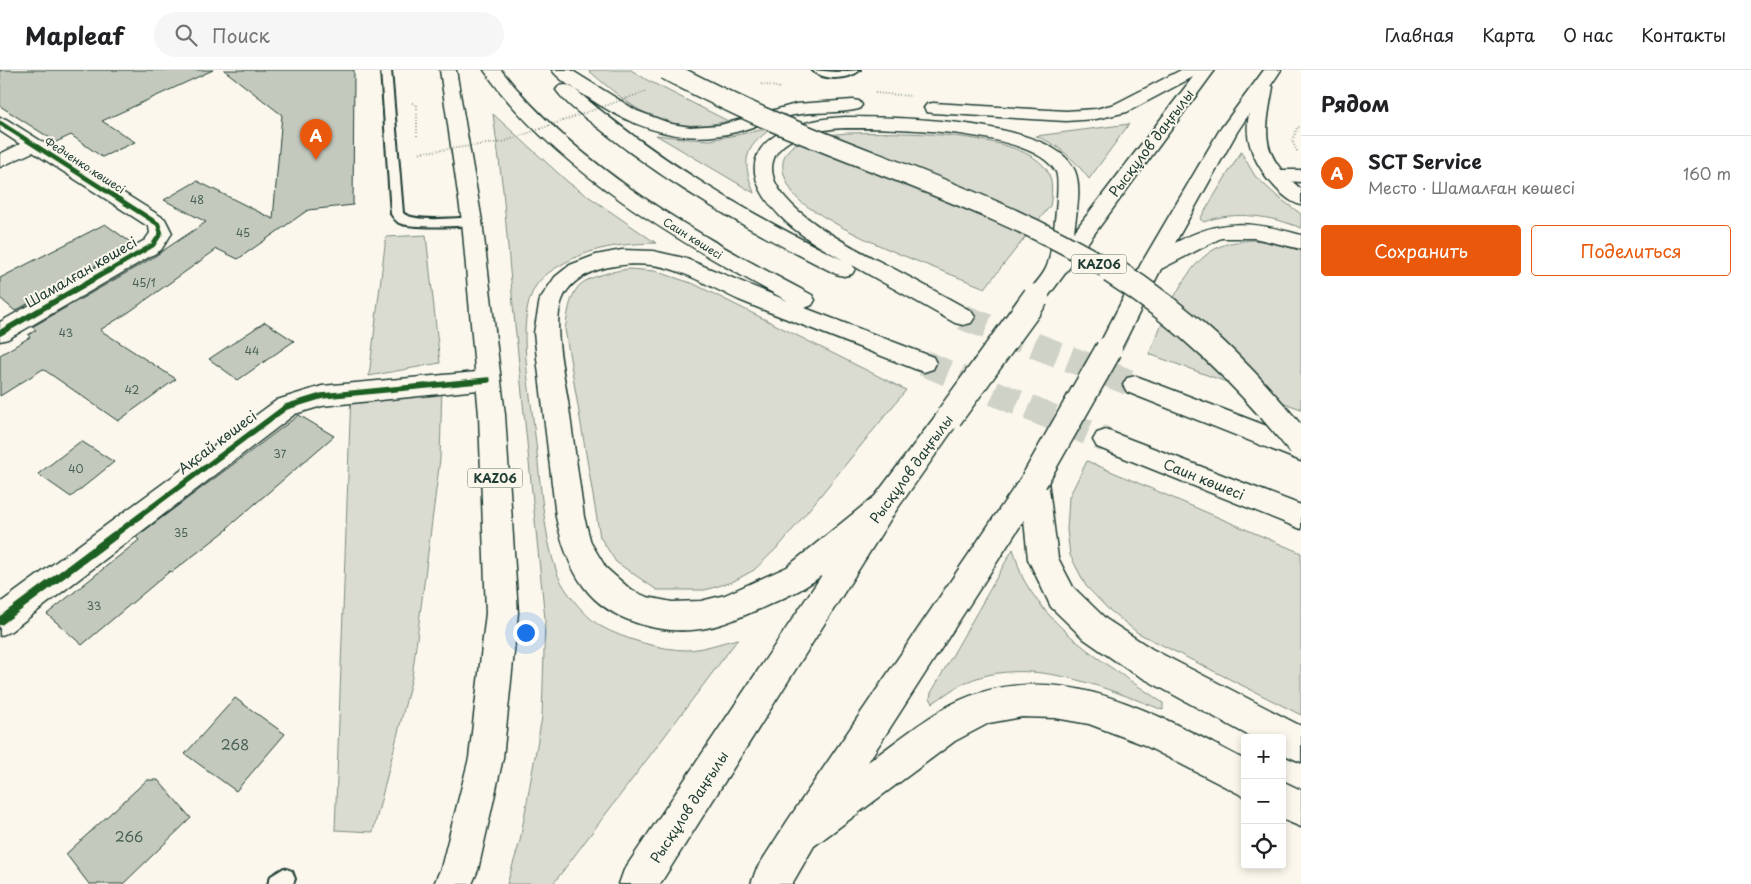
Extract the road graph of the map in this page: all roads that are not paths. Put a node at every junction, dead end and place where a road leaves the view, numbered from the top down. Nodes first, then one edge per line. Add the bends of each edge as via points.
1 (386, 70) edge
2 (448, 70) edge
3 (492, 70) edge
4 (546, 70) edge
5 (560, 70) edge
6 (666, 70) edge
7 (817, 70) edge
8 (855, 70) edge
9 (1194, 70) edge
10 (1207, 70) edge
11 (1270, 74) edge
12 (867, 106) dead end
13 (914, 108) dead end
14 (0, 123) edge
15 (35, 144) junction
16 (0, 161) edge
17 (1275, 176) junction
18 (1301, 176) edge
19 (1301, 199) edge
20 (472, 220) junction
21 (158, 224) joint
22 (1301, 242) edge
23 (1152, 264) junction
24 (1058, 267) junction
25 (0, 333) edge
26 (488, 380) junction
27 (1136, 386) tunnel mouth
28 (1262, 435) junction
29 (1106, 440) tunnel mouth
30 (1301, 445) edge
31 (1301, 450) edge
32 (1034, 481) junction
33 (885, 504) junction
34 (1301, 518) edge
35 (0, 621) edge
36 (1301, 745) edge
37 (1243, 779) edge
38 (1286, 801) edge
39 (1301, 809) edge
40 (801, 833) junction
41 (453, 884) edge
42 (638, 884) edge
43 (770, 884) edge

1 - 20 lane via 398,214 403,220 423,222
2 - 20 main road, KАZ06
3 - 33 main road, Саин көшесі via 508,91 553,136 610,183 674,228 734,264 924,363 676,263 622,257 596,262 578,270 550,299 546,333 570,517 577,546 595,578 620,600 644,611 672,616 701,615 728,608 798,577
4 - 24 main road via 597,119 652,161 715,202 774,236 850,272 963,317 802,224 781,205 769,188 762,171 764,156 773,144 798,131 826,124 856,122 956,128 1020,141 1056,161 1067,176
5 - 12 main road via 596,96 634,117 672,130 710,132 800,108
6 - 30 main road, KАZ06, bridge via 769,120 1002,214 1092,260 1165,306 1223,356 1271,405
7 - 8 lane via 841,76
9 - 13 main road via 1121,108 1096,114 1066,116
10 - 24 main road, Рысқұлов даңғылы
11 - 17 main road via 1257,122 1258,144
11 - 23 main road via 1228,131
14 - 15 main road, Федченко көшесі
15 - 16 main road
15 - 21 main road, Федченко көшесі
17 - 18 main road
17 - 19 main road
20 - 26 main road, KАZ06
21 - 25 main road, Шамалған көшесі via 162,233 153,245
22 - 23 main road via 1259,232 1210,234
23 - 32 main road, bridge
24 - 33 main road, Рысқұлов даңғылы, bridge
26 - 35 main road, Ақсай көшесі via 322,396 286,407
26 - 41 main road, KАZ06 via 502,613 486,758
27 - 28 main road
28 - 30 main road
28 - 31 main road
29 - 34 main road, Саин көшесі
32 - 36 main road via 1043,559 1062,597 1095,629 1141,660
32 - 40 main road
33 - 42 main road, Рысқұлов даңғылы
37 - 40 main road via 1144,726 1068,704 1026,700 989,706 952,723
38 - 39 main road
40 - 43 main road

